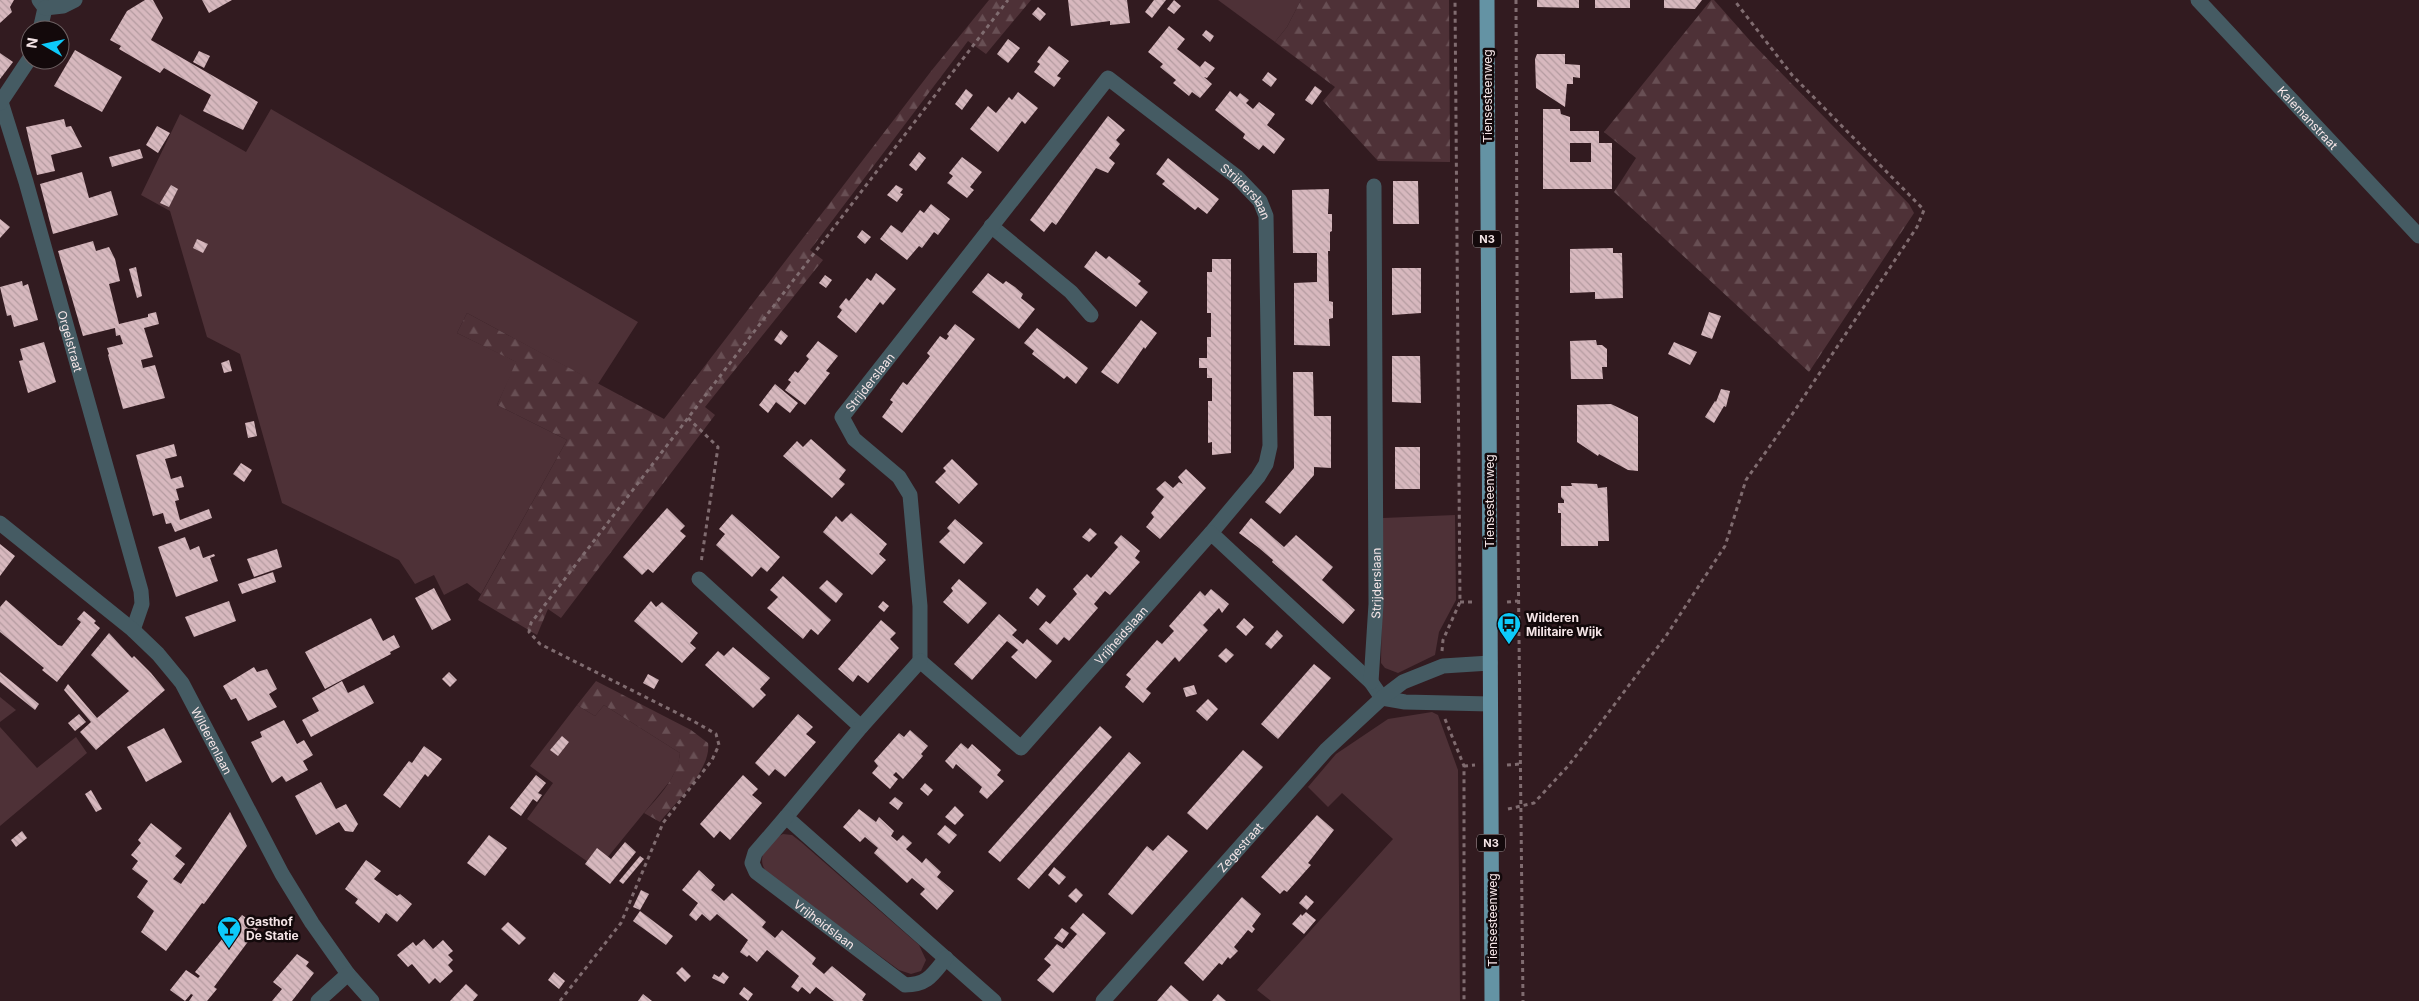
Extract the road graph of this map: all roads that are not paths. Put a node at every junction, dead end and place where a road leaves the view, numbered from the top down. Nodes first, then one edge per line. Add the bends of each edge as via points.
1 (75, 0) edge
2 (1487, 0) edge
3 (2198, 0) edge
4 (42, 4) edge
5 (41, 20) edge
6 (22, 70) edge
7 (0, 103) edge
8 (1374, 186) dead end
9 (991, 226) junction
10 (2419, 236) edge
11 (1091, 315) dead end
12 (0, 522) edge
13 (1212, 533) junction
14 (699, 579) road end
15 (133, 630) junction
16 (920, 661) junction
17 (1490, 663) junction
18 (1370, 682) junction
19 (1382, 698) junction
20 (1490, 704) junction
21 (861, 727) junction
22 (786, 817) junction
23 (946, 958) junction
24 (348, 974) junction
25 (318, 1001) edge
26 (372, 1001) edge
27 (994, 1001) edge
28 (1103, 1001) edge
29 (1492, 1001) edge

1 - 4 street via 63,6
2 - 17 main road, Tiensesteenweg / N3
3 - 10 street, Kalemanstraat
4 - 5 street
6 - 7 street, Orgelstraat
7 - 15 street, Orgelstraat via 26,182 141,591 142,604
8 - 18 street, Strijderslaan via 1376,604
9 - 11 street via 1071,292
9 - 13 street, Strijderslaan via 1108,78 1237,177 1260,201 1266,216 1270,446 1266,464 1258,477
9 - 16 street, Strijderslaan via 842,417 854,439 899,478 910,495 919,597
12 - 15 street, Wilderenlaan
13 - 16 street, Vrijheidslaan via 1021,748
13 - 18 street
14 - 21 street
15 - 24 street, Wilderenlaan via 182,683 282,874
16 - 21 street, Vrijheidslaan
17 - 19 street, Zegestraat via 1443,666 1403,682
17 - 20 main road, Tiensesteenweg / N3
18 - 19 street
19 - 20 street via 1405,702
19 - 28 street, Zegestraat via 1326,750
20 - 29 main road, Tiensesteenweg / N3
21 - 22 street, Vrijheidslaan
22 - 23 street
22 - 23 street, Vrijheidslaan via 755,853 752,863 756,872 906,985 919,985 931,977
23 - 27 street
24 - 25 street
24 - 26 street, Wilderenlaan

